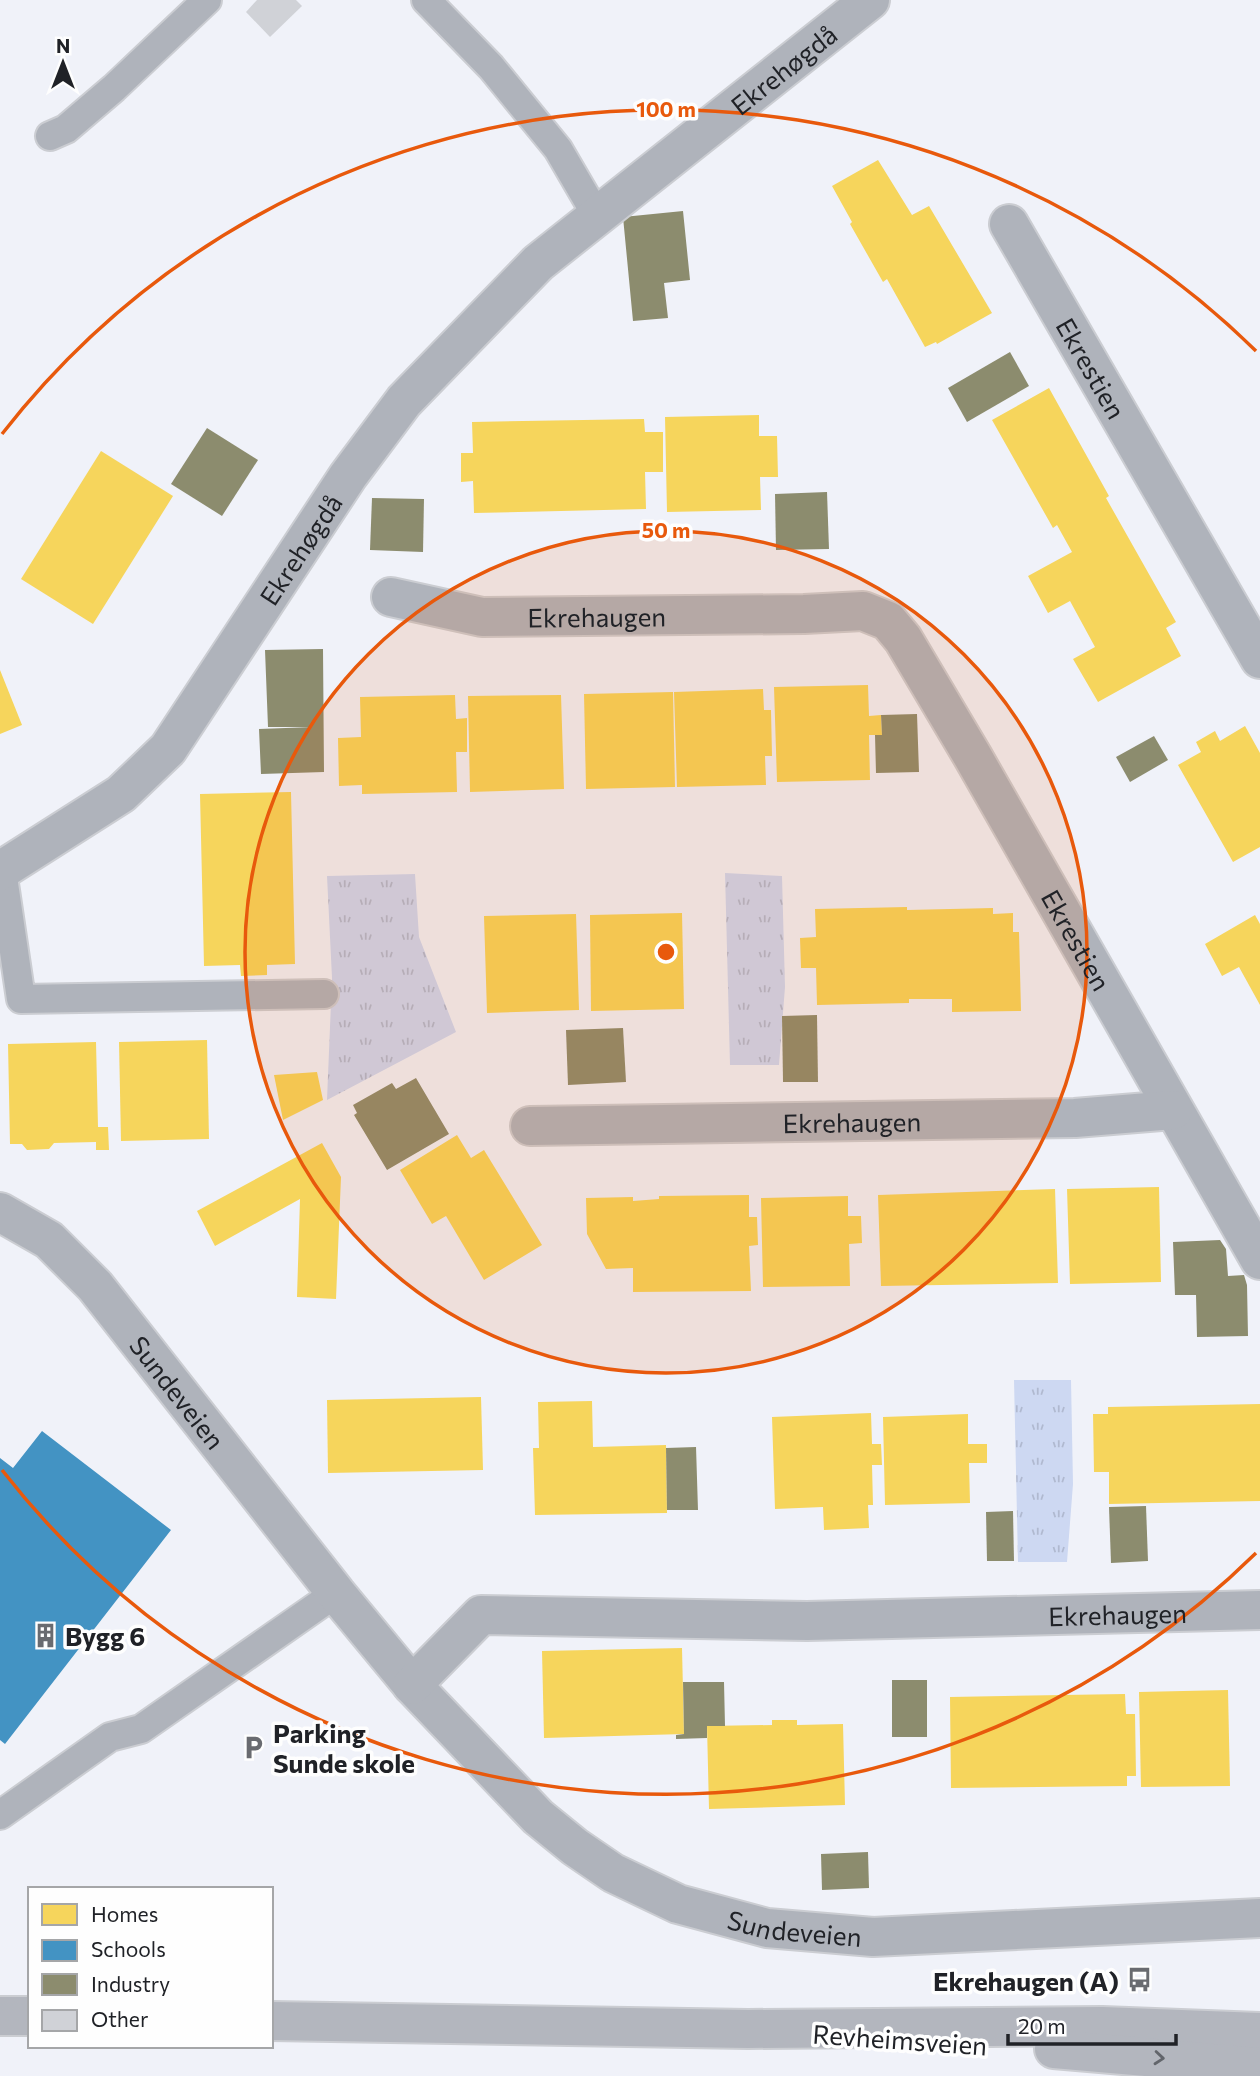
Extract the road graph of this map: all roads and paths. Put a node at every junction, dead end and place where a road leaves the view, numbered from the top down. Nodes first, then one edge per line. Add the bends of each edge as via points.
1 (207, 0) edge
2 (426, 0) edge
3 (870, 0) edge
4 (50, 136) dead end
5 (597, 216) junction
6 (1009, 224) dead end
7 (391, 597) dead end
8 (888, 621) joint
9 (1260, 659) edge
10 (1, 871) edge
11 (324, 994) dead end
12 (1173, 1110) junction
13 (530, 1126) dead end
14 (0, 1212) edge
15 (1260, 1260) edge
16 (336, 1593) junction
17 (1260, 1610) edge
18 (412, 1685) junction
19 (0, 1815) edge
20 (1260, 1918) edge
21 (0, 2016) edge
22 (28, 2016) edge
23 (273, 2021) edge
24 (748, 2029) junction
25 (1260, 2032) edge
26 (1260, 2067) edge

1 - 4 lane via 114,88 66,129
2 - 5 lane via 491,67 558,149
3 - 5 street, Ekrehøgdå
5 - 10 street, Ekrehøgdå via 538,263 404,401 348,476 169,749 121,794
6 - 9 street, Ekrestien
7 - 8 street, Ekrehaugen via 482,617 863,611
8 - 12 street, Ekrestien via 973,757
10 - 11 lane via 21,999
12 - 13 street, Ekrehaugen via 1075,1118
12 - 15 street, Ekrestien
14 - 16 street, Sundeveien via 49,1241 95,1286
16 - 18 street, Sundeveien
16 - 19 lane via 141,1729 110,1737
17 - 18 street, Ekrehaugen via 807,1621 481,1615
18 - 20 street, Sundeveien via 538,1817 575,1847 613,1873 678,1904 754,1925 873,1937
21 - 22 main road
23 - 24 main road, Revheimsveien
24 - 25 main road, Revheimsveien via 1102,2026
24 -> 26 main road, Revheimsveien

